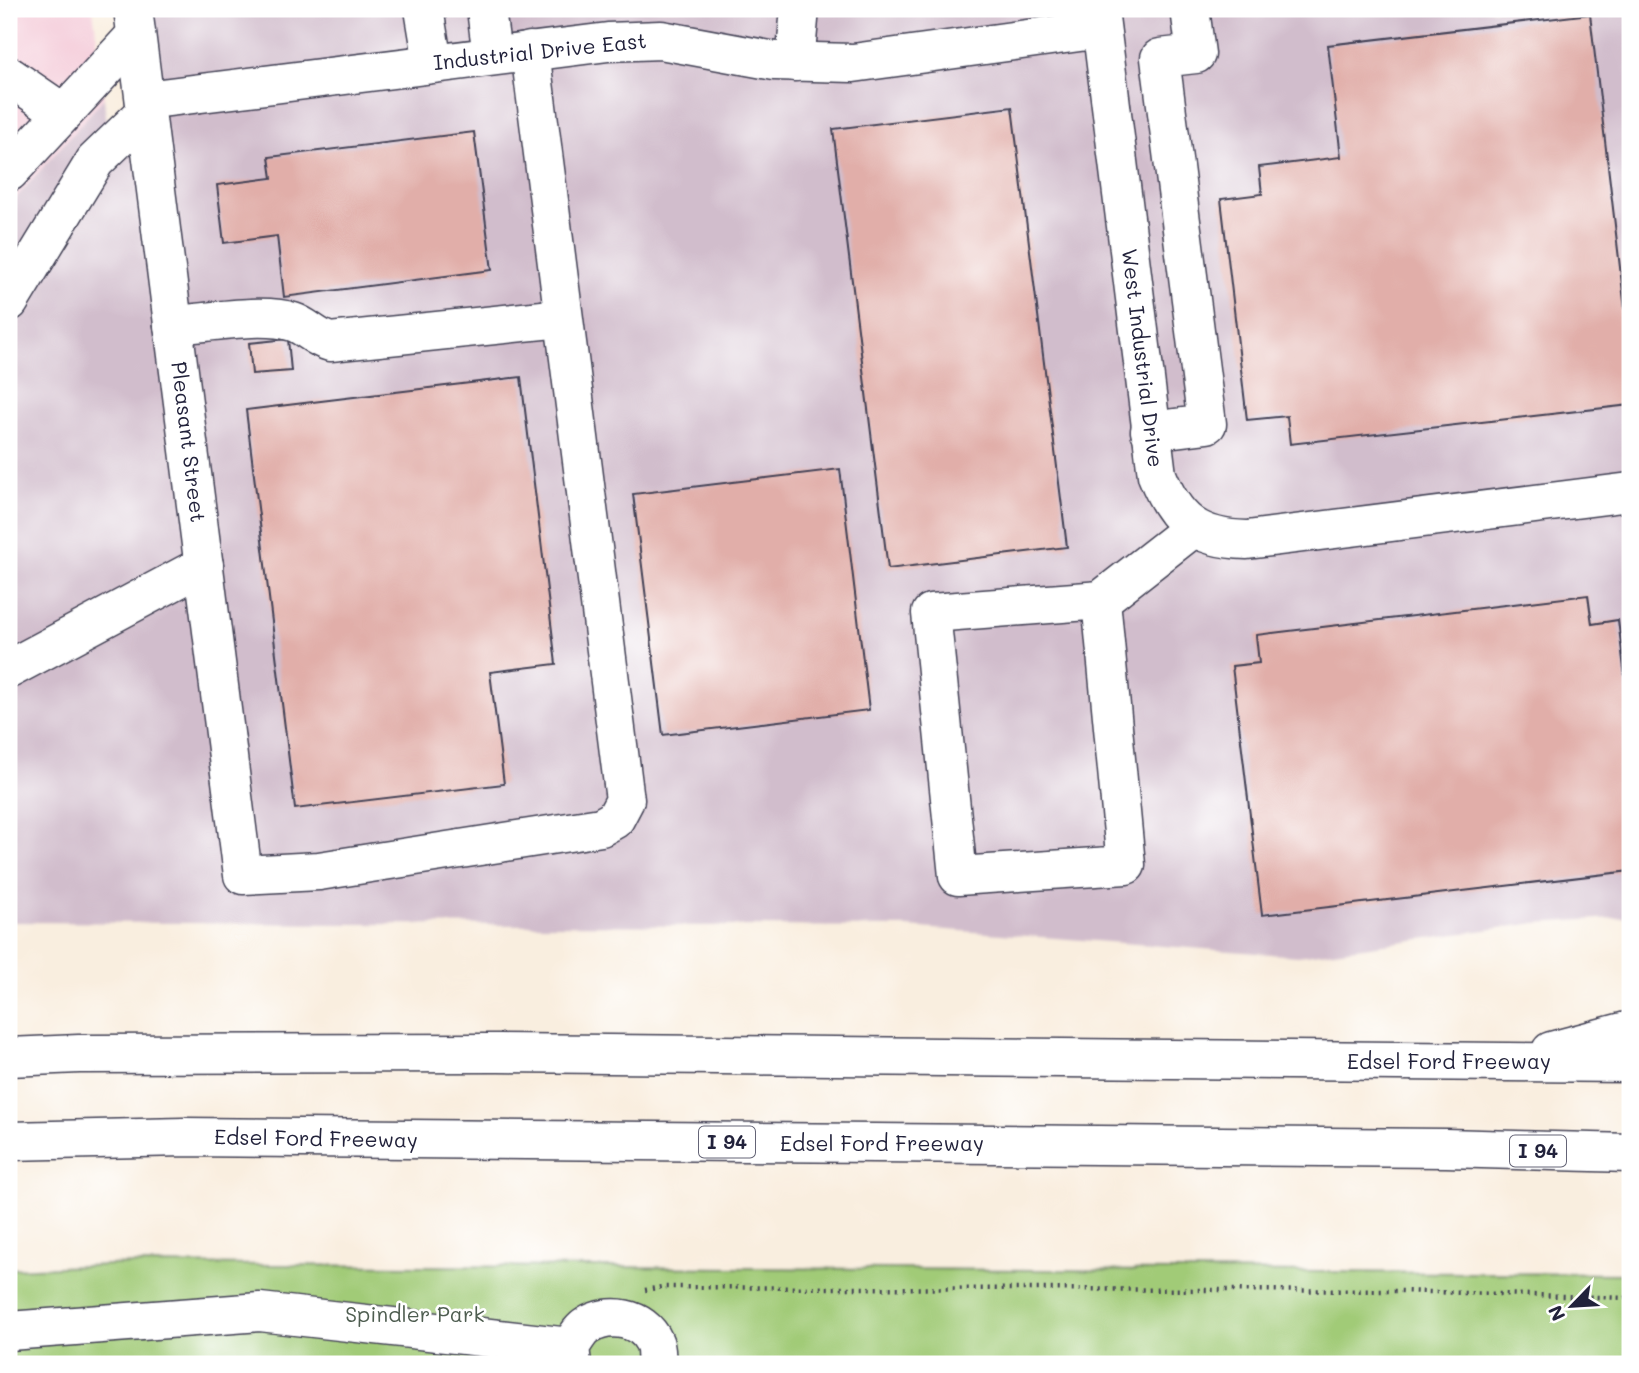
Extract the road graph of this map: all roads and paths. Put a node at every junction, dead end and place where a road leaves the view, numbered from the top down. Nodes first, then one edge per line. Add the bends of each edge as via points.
1 (424, 9) edge
2 (486, 9) edge
3 (800, 9) edge
4 (1190, 9) edge
5 (1100, 19) edge
6 (135, 22) edge
7 (530, 51) junction
8 (492, 56) junction
9 (796, 62) junction
10 (433, 63) junction
11 (9, 76) edge
12 (146, 106) junction
13 (1167, 112) junction
14 (63, 113) junction
15 (1113, 121) junction
16 (9, 172) edge
17 (9, 302) edge
18 (562, 317) junction
19 (173, 325) junction
20 (1150, 432) junction
21 (1630, 492) edge
22 (1194, 528) junction
23 (204, 565) junction
24 (1101, 600) junction
25 (9, 669) edge
26 (1630, 1030) edge
27 (9, 1057) edge
28 (1511, 1062) junction
29 (1630, 1063) edge
30 (9, 1142) edge
31 (1630, 1153) edge
32 (636, 1292) dead end
33 (1630, 1298) edge
34 (9, 1331) edge
35 (571, 1356) edge
36 (276, 1364) edge
37 (365, 1364) edge
38 (657, 1364) edge

1 - 10 main road
2 - 8 main road
3 - 9 main road
4 - 13 main road via 1196,54 1160,58
5 - 9 main road, Industrial Drive East via 853,63
5 - 15 main road, West Industrial Drive
6 - 12 main road, Pleasant Street
6 - 14 main road
7 - 8 main road, Industrial Drive East
7 - 9 main road, Industrial Drive East via 661,40
7 - 18 main road
8 - 10 main road, Industrial Drive East
10 - 12 main road, Industrial Drive East
11 - 14 main road
12 - 17 main road via 94,161
12 - 19 main road, Pleasant Street
13 - 15 main road
13 - 20 main road via 1207,424
14 - 16 main road
15 - 20 main road, West Industrial Drive
18 - 19 main road via 330,342 317,339 295,322 274,318
18 - 23 main road, Pleasant Street via 625,800 615,819 601,827 319,871 243,874
19 - 23 main road, Pleasant Street
20 - 22 main road, West Industrial Drive via 1166,499
21 - 22 main road, West Industrial Drive via 1247,540 1226,540
22 - 24 main road
23 - 25 main road
24 - 24 main road via 931,613 958,876 1126,865
26 - 28 main road
27 - 28 main road, Edsel Ford Freeway via 498,1053
28 - 29 main road, Edsel Ford Freeway
30 - 31 main road, Edsel Ford Freeway / I 94 via 184,1137
32 - 33 path via 662,1287 1399,1291
34 - 35 main road via 260,1312
35 - 38 main road via 584,1326 619,1318 640,1325 648,1334 655,1343
36 - 37 path

